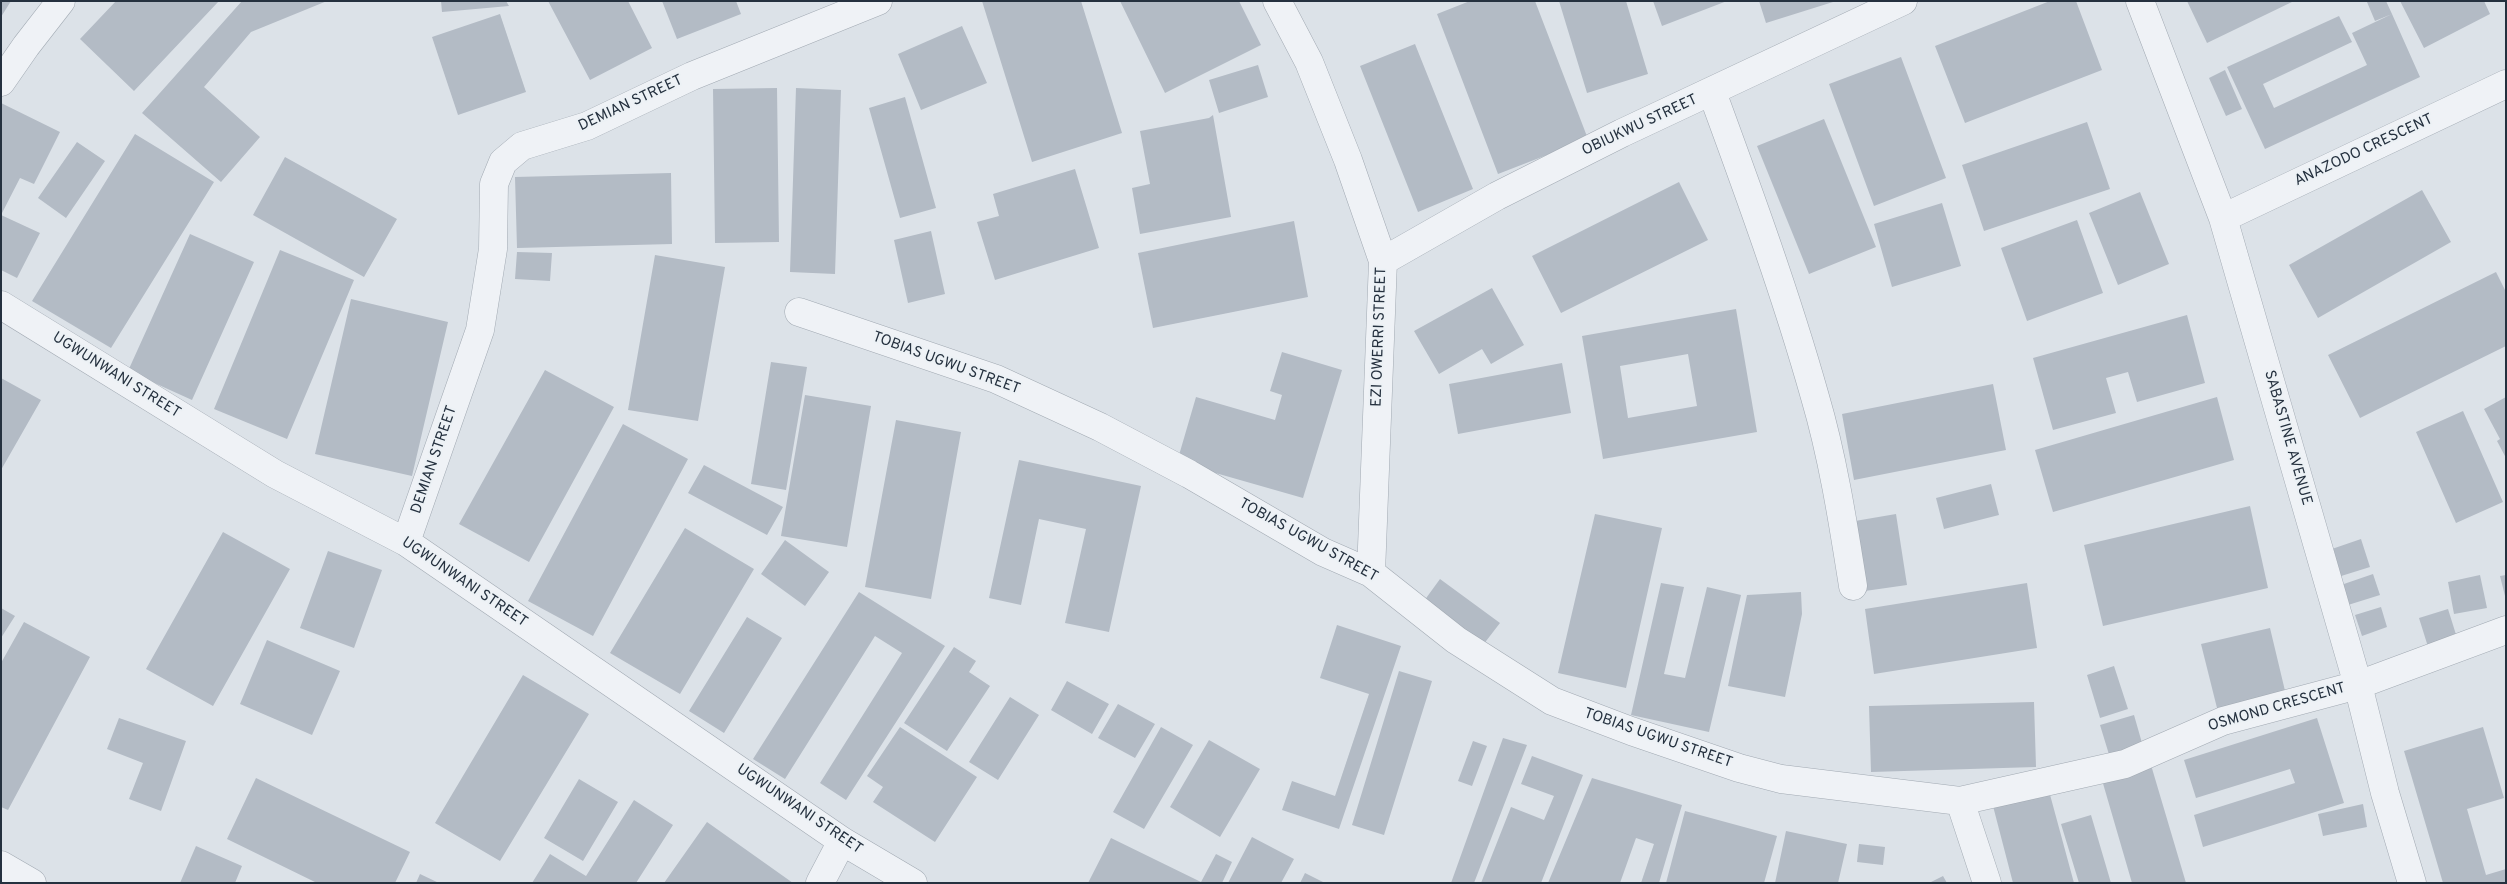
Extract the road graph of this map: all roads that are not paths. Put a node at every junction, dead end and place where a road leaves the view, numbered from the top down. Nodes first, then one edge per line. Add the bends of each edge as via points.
1 (61, 1) edge
2 (878, 1) edge
3 (1277, 1) edge
4 (1903, 1) edge
5 (2140, 1) edge
6 (1, 82) edge
7 (2506, 84) edge
8 (1712, 92) junction
9 (2223, 218) junction
10 (1383, 261) junction
11 (1, 305) edge
12 (799, 312) dead end
13 (406, 542) junction
14 (1371, 573) junction
15 (1853, 586) dead end
16 (2506, 630) edge
17 (2358, 685) junction
18 (1960, 801) junction
19 (842, 842) junction
20 (1, 865) edge
21 (32, 883) edge
22 (820, 883) edge
23 (913, 883) edge
24 (1987, 883) edge
25 (2412, 883) edge

1 - 6 street
2 - 13 street, DEMIAN STREET via 692,76 587,126 522,146 503,162 494,184 493,249 480,330
3 - 10 street, EZI OWERRI STREET via 1309,62
4 - 8 street, OBIUKWU STREET
5 - 9 street, SABASTINE AVENUE
7 - 9 street, ANAZODO CRESCENT
8 - 10 street, OBIUKWU STREET via 1506,192
8 - 15 street via 1760,223 1816,398 1842,515
9 - 17 street, SABASTINE AVENUE
10 - 14 street, EZI OWERRI STREET
11 - 13 street, UGWUNWANI STREET via 275,474
12 - 14 street, TOBIAS UGWU STREET via 996,379 1108,432 1189,474 1322,552
13 - 19 street, UGWUNWANI STREET
14 - 18 street, TOBIAS UGWU STREET via 1456,640 1552,701 1631,732 1781,779
16 - 17 street, OSMOND CRESCENT
17 - 18 street, OSMOND CRESCENT via 2223,721 2125,764
17 - 25 street, SABASTINE AVENUE
18 - 24 street
19 - 22 street
19 - 23 street, UGWUNWANI STREET
20 - 21 street

